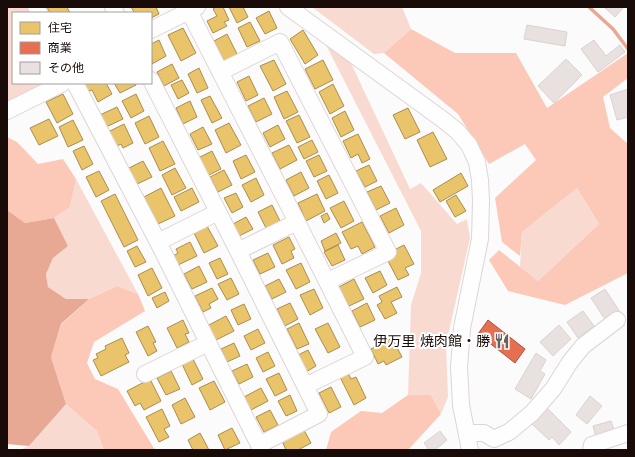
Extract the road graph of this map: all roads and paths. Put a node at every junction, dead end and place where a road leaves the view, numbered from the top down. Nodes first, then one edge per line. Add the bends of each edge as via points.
1 (288, 7) edge
2 (191, 8) edge
3 (152, 29) edge
4 (220, 72) junction
5 (152, 82) edge
6 (61, 84) edge
7 (77, 84) edge
8 (7, 111) edge
9 (218, 212) junction
10 (298, 222) junction
11 (158, 242) junction
12 (238, 251) junction
13 (328, 282) junction
14 (617, 320) dead end
15 (208, 343) junction
16 (145, 374) dead end
17 (305, 386) junction
18 (467, 433) junction
19 (628, 433) edge
20 (253, 447) edge
21 (470, 450) edge
22 (591, 450) edge

1 - 18 street via 457,131 469,145 477,162 481,201 480,239 462,328 459,367 461,405
2 - 3 street
2 - 4 street
4 - 10 street
4 - 13 street via 280,42 388,252
5 - 9 street
6 - 8 street
7 - 11 street
9 - 11 street
9 - 12 street
10 - 12 street
10 - 13 street
11 - 15 street
12 - 17 street
13 - 17 street via 366,357
14 - 18 street via 583,346 553,389 532,413 509,432 494,439 484,433
15 - 16 street
15 - 20 street
17 - 20 street via 319,414
18 - 21 street
19 - 22 street via 592,445

